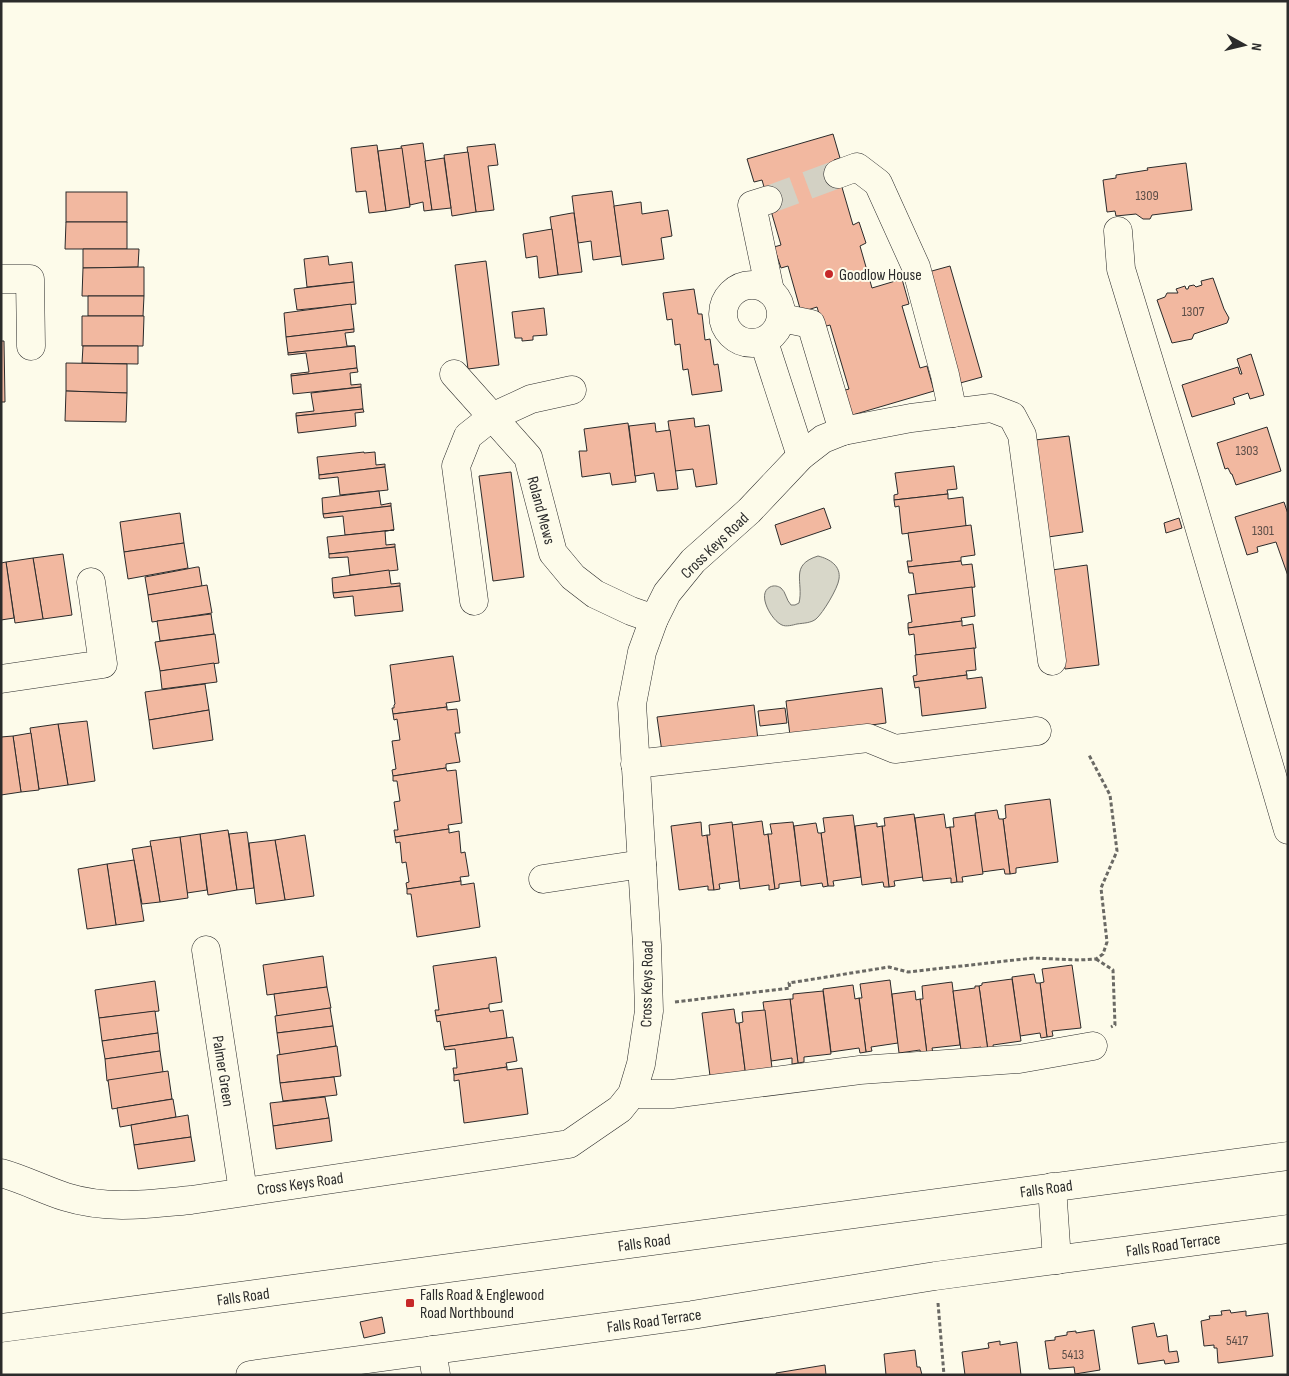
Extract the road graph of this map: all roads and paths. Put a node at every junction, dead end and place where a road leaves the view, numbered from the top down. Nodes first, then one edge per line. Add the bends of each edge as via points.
1 (838, 174) tunnel mouth
2 (768, 200) tunnel mouth
3 (1118, 232) dead end
4 (1, 279) edge
5 (770, 291) junction
6 (782, 318) junction
7 (764, 342) junction
8 (30, 346) dead end
9 (454, 374) dead end
10 (572, 390) dead end
11 (953, 413) junction
12 (492, 417) junction
13 (843, 431) junction
14 (801, 456) junction
15 (91, 582) dead end
16 (474, 601) dead end
17 (654, 619) junction
18 (1052, 661) dead end
19 (1, 679) edge
20 (1036, 731) dead end
21 (1089, 756) dead end
22 (635, 764) junction
23 (1288, 830) edge
24 (642, 864) junction
25 (543, 879) dead end
26 (206, 950) dead end
27 (1096, 959) junction
28 (670, 1003) dead end
29 (1093, 1046) joint
30 (632, 1094) junction
31 (1288, 1156) edge
32 (1, 1173) edge
33 (1052, 1187) junction
34 (243, 1191) junction
35 (1288, 1229) edge
36 (1057, 1260) junction
37 (935, 1276) junction
38 (1, 1328) edge
39 (434, 1362) edge
40 (250, 1375) edge
41 (944, 1375) edge

1 - 11 street via 858,168 878,183 916,266
2 - 5 street via 752,205
3 - 23 street via 1121,270
4 - 8 street via 30,279
5 - 6 street via 780,303
5 - 7 street via 756,285 741,287 729,297 723,311 725,326 735,338 749,344
6 - 7 street via 776,332
6 - 13 street via 811,324
7 - 14 street
9 - 12 street, Roland Mews
10 - 12 street via 530,399
11 - 13 street, Cross Keys Road
11 - 18 street, Cross Keys Road via 991,408 1012,416 1022,435
12 - 16 street via 468,436 456,466
12 - 17 street, Roland Mews via 528,457 553,553 573,577 595,594
13 - 14 street, Cross Keys Road via 823,439
14 - 17 street, Cross Keys Road via 749,511 693,561 667,593
15 - 19 street via 103,664
17 - 22 street, Cross Keys Road via 642,652 632,704
20 - 22 street via 895,749 868,738
21 - 27 path via 1110,795 1117,851 1101,888 1107,942 1103,954
22 - 24 street, Cross Keys Road
24 - 25 street
24 - 30 street, Cross Keys Road via 649,1011 641,1064
26 - 34 street, Palmer Green
27 - 28 path via 1033,958 908,972 889,967 790,983 790,988
27 - 29 path via 1112,970 1114,1025 1101,1033
29 - 30 street via 1019,1058 860,1070 672,1094
30 - 34 street, Cross Keys Road via 620,1109 569,1144
31 - 33 street, Falls Road
32 - 34 street, Cross Keys Road via 66,1197 105,1206 182,1201
33 - 36 street
33 - 38 street, Falls Road
35 - 36 street, Falls Road Terrace
36 - 37 street, Falls Road Terrace
37 - 39 street, Falls Road Terrace via 692,1315
37 - 41 path
39 - 40 street, Falls Road Terrace

